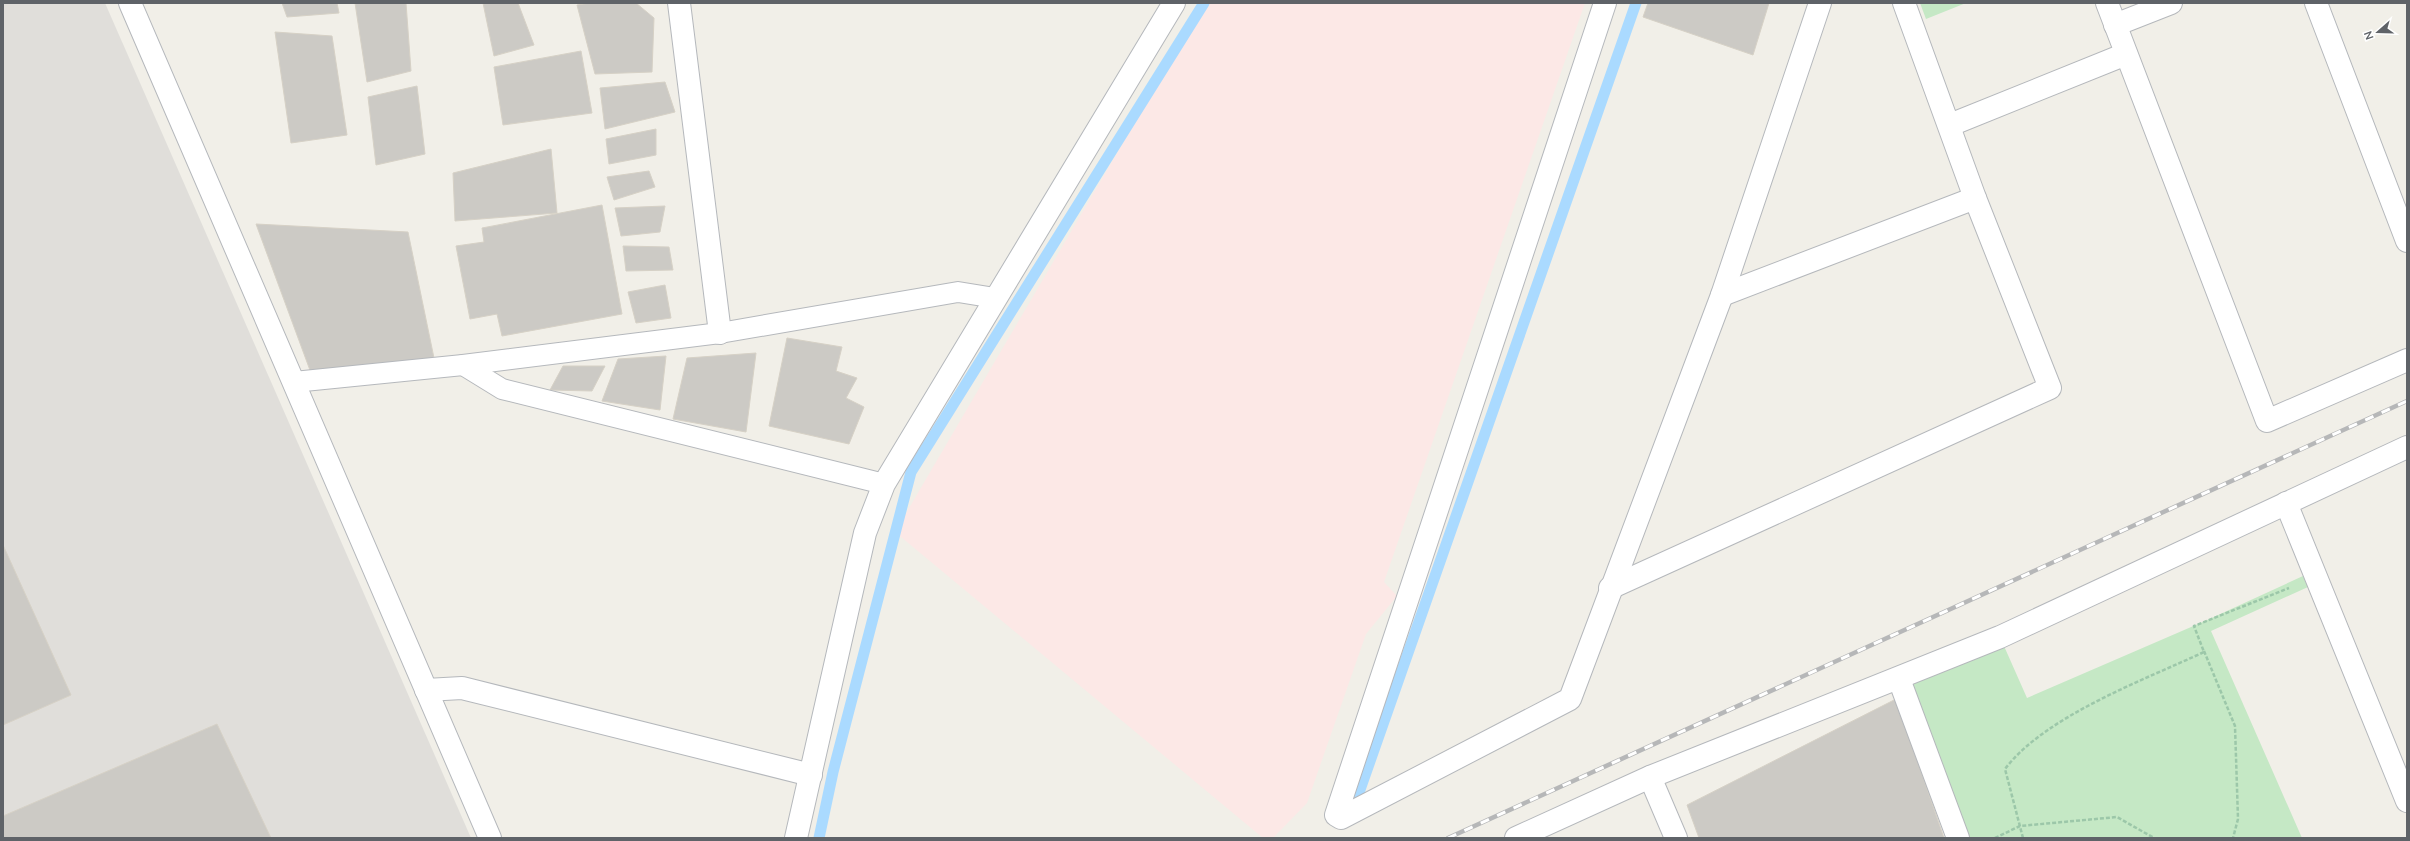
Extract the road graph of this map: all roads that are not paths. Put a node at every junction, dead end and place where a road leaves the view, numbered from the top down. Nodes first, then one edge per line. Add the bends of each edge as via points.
1 (130, 3) edge
2 (679, 3) edge
3 (1174, 3) edge
4 (1605, 3) edge
5 (1820, 3) edge
6 (1904, 3) edge
7 (2107, 3) edge
8 (2171, 3) edge
9 (2316, 3) edge
10 (2115, 24) junction
11 (2126, 54) junction
12 (1950, 126) junction
13 (1975, 198) junction
14 (2407, 241) edge
15 (1722, 295) junction
16 (995, 298) junction
17 (720, 333) junction
18 (2407, 360) edge
19 (463, 365) junction
20 (294, 382) junction
21 (2407, 447) edge
22 (884, 484) junction
23 (2286, 503) junction
24 (1610, 588) junction
25 (1900, 679) junction
26 (426, 690) junction
27 (811, 775) junction
28 (1650, 777) junction
29 (2407, 801) edge
30 (1524, 836) edge
31 (490, 838) edge
32 (796, 838) edge
33 (1676, 838) edge
34 (1958, 838) edge

1 - 20 street
2 - 17 street
3 - 16 street
4 - 24 street via 1336,815 1341,818 1570,699
5 - 15 street
6 - 12 street
7 - 10 street
8 - 10 street
9 - 14 street
10 - 11 street
11 - 12 street
11 - 18 street via 2267,422
12 - 13 street
13 - 15 street
13 - 24 street via 2050,388
15 - 24 street
16 - 17 lane via 958,292
16 - 22 street
17 - 19 lane
19 - 20 lane
19 - 22 lane via 502,390
20 - 26 street
21 - 23 street
22 - 27 street via 865,533
23 - 25 street via 2000,638
23 - 29 street
25 - 28 street
25 - 34 street
26 - 27 street via 462,688
26 - 31 street
27 - 32 street
28 - 30 street
28 - 33 street

